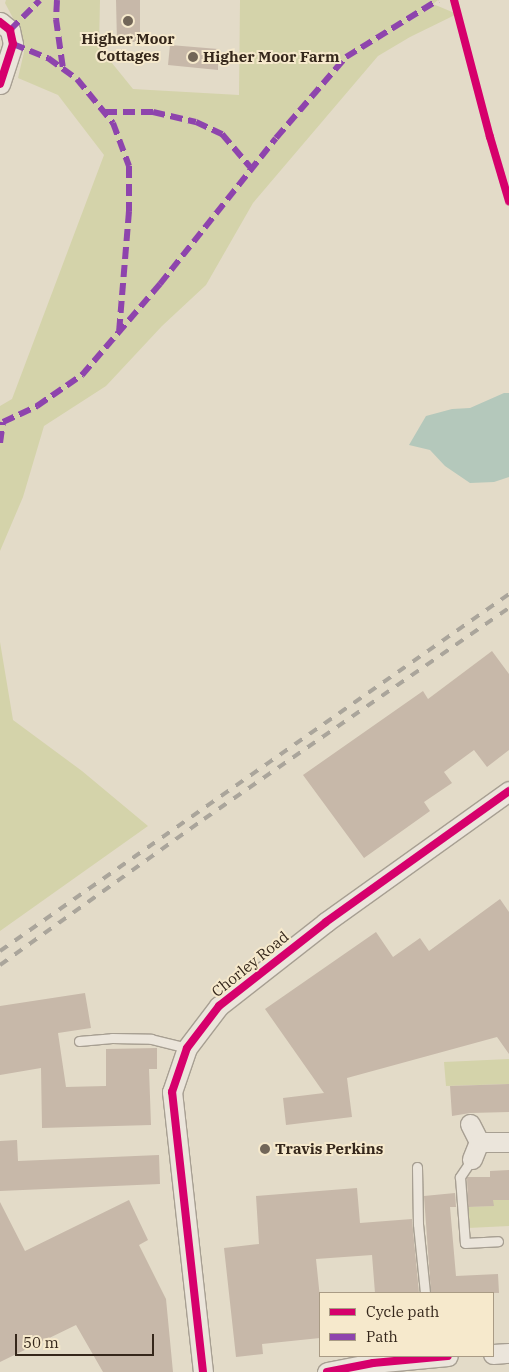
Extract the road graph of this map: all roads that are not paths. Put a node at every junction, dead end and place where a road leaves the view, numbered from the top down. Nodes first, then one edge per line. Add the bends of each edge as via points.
1 (5, 26) edge
2 (0, 84) edge
3 (509, 791) edge
4 (79, 1041) dead end
5 (186, 1048) junction
6 (470, 1124) dead end
7 (509, 1142) edge
8 (476, 1151) junction
9 (417, 1167) dead end
10 (498, 1241) dead end
11 (425, 1292) edge
12 (428, 1357) edge
13 (204, 1372) edge
14 (327, 1372) edge

1 - 2 street via 13,44
3 - 5 street, Chorley Road via 326,922 219,1006
4 - 5 lane via 151,1039
5 - 13 street, Chorley Road via 172,1092
6 - 8 street
7 - 8 street
8 - 10 lane via 460,1177 465,1243
9 - 11 lane via 418,1224
12 - 14 street

